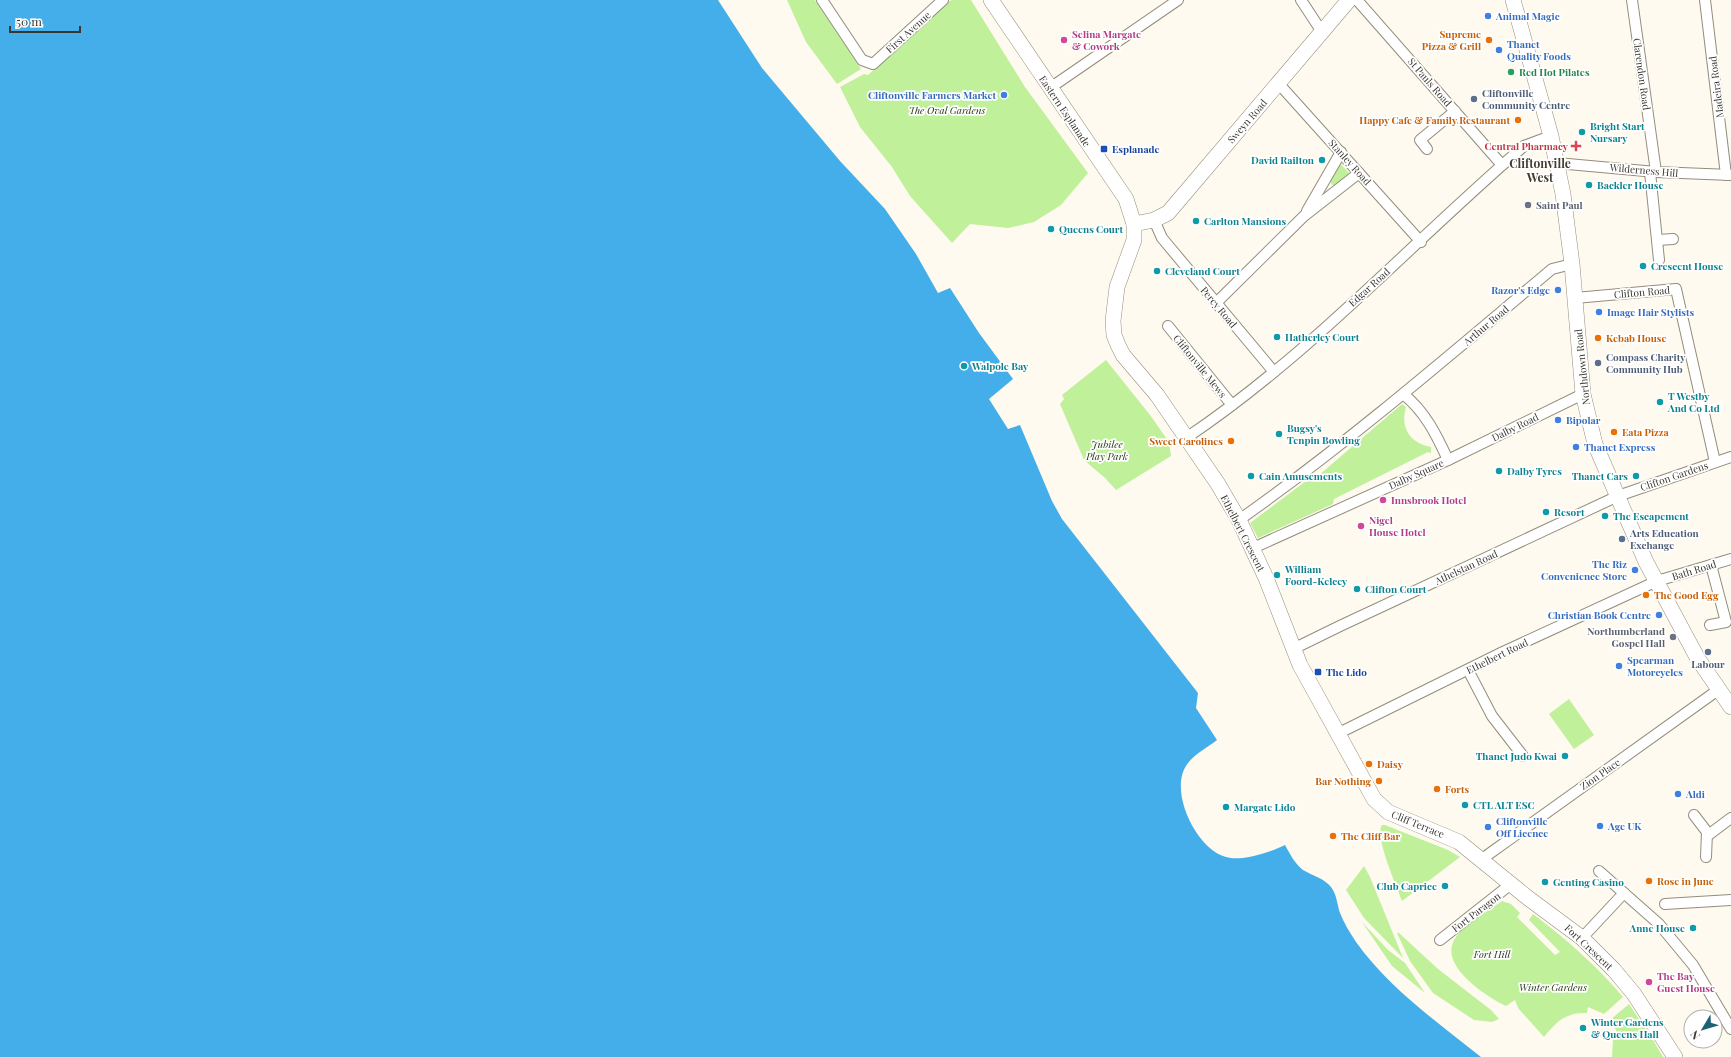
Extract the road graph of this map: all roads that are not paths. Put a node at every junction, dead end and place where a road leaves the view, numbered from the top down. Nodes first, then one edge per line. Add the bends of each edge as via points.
1 (822, 0) edge
2 (943, 0) edge
3 (991, 0) edge
4 (1178, 0) edge
5 (1301, 0) edge
6 (1349, 0) edge
7 (1357, 0) edge
8 (1513, 0) edge
9 (1632, 0) edge
10 (1705, 0) edge
11 (1322, 32) junction
12 (1279, 84) junction
13 (1050, 88) junction
14 (1455, 111) junction
15 (1551, 136) junction
16 (1427, 149) dead end
17 (1341, 152) junction
18 (1557, 163) junction
19 (1502, 164) junction
20 (1653, 172) junction
21 (1360, 173) junction
22 (1728, 175) edge
23 (1304, 216) junction
24 (1154, 220) junction
25 (1134, 224) junction
26 (1673, 239) dead end
27 (1658, 240) junction
28 (1421, 242) junction
29 (1659, 260) dead end
30 (1572, 264) junction
31 (1575, 298) junction
32 (1216, 303) junction
33 (1168, 326) dead end
34 (1274, 372) junction
35 (1403, 394) junction
36 (1583, 394) junction
37 (1232, 405) junction
38 (1186, 438) junction
39 (1731, 457) edge
40 (1448, 460) junction
41 (1715, 462) junction
42 (1618, 496) junction
43 (1239, 520) junction
44 (1253, 548) junction
45 (1731, 559) edge
46 (1710, 565) junction
47 (1657, 581) junction
48 (1710, 625) dead end
49 (1293, 649) junction
50 (1468, 670) junction
51 (1718, 690) junction
52 (1731, 707) edge
53 (1339, 733) junction
54 (1523, 756) dead end
55 (1353, 758) joint
56 (1694, 815) dead end
57 (1731, 818) edge
58 (1707, 836) junction
59 (1706, 857) dead end
60 (1482, 859) junction
61 (1599, 872) dead end
62 (1511, 884) junction
63 (1624, 893) junction
64 (1731, 900) edge
65 (1665, 904) dead end
66 (1582, 938) junction
67 (1440, 940) dead end
68 (1731, 1029) edge
69 (1675, 1057) edge

1 - 2 street, First Avenue via 862,60 872,64
3 - 13 main road, Eastern Esplanade
4 - 13 street
5 - 11 street
6 - 11 main road, Sweyn Road
7 - 14 street, St Pauls Road
8 - 15 main road, Northdown Road
9 - 20 street, Clarendon Road
10 - 22 street, Madeira Road
11 - 12 main road, Sweyn Road
12 - 17 street, Stanley Road
12 - 24 main road, Sweyn Road via 1168,212
13 - 25 main road, Eastern Esplanade via 1126,199
14 - 16 street via 1420,140
14 - 19 street, St Pauls Road
15 - 18 main road, Northdown Road
15 - 19 street, Edgar Road via 1524,146
17 - 21 street, Stanley Road
17 - 23 street
18 - 20 street, Wilderness Hill
18 - 30 main road, Northdown Road
19 - 28 street, Edgar Road
20 - 22 street, Wilderness Hill
20 - 27 street, Clarendon Road
21 - 23 street
21 - 28 street, Stanley Road
23 - 32 street
24 - 25 main road, Sweyn Road
24 - 32 street, Percy Road via 1162,238
25 - 38 main road, Ethelbert Crescent via 1132,249 1118,281 1113,321 1114,335 1123,355 1157,395
26 - 27 street
27 - 29 street, Clarendon Road
28 - 34 street, Edgar Road
30 - 31 main road, Northdown Road
30 - 35 street, Arthur Road via 1552,270
31 - 36 main road, Northdown Road
31 - 41 street, Clifton Road via 1676,289
32 - 34 street, Percy Road
33 - 37 street, Cliftonville Mews
34 - 37 street, Edgar Road
35 - 40 street, Dalby Square via 1427,420
35 - 43 street via 1279,492
36 - 40 street, Dalby Road
36 - 42 main road, Northdown Road via 1595,444
37 - 38 street, Edgar Road
38 - 43 main road, Ethelbert Crescent
39 - 41 street, Clifton Gardens
40 - 44 street, Dalby Square
41 - 42 street, Clifton Gardens
42 - 47 main road, Northdown Road via 1646,562
42 - 49 street, Athelstan Road
43 - 44 main road, Ethelbert Crescent
44 - 49 main road, Ethelbert Crescent
45 - 46 street, Bath Road
46 - 47 street, Bath Road
46 - 48 street via 1726,622
47 - 50 street, Ethelbert Road
47 - 51 main road, Northdown Road
49 - 53 main road, Ethelbert Crescent
50 - 53 street, Ethelbert Road
50 - 54 street via 1492,716
51 - 52 main road, Northdown Road
51 - 60 street, Zion Place
53 - 55 main road, Ethelbert Crescent
55 - 60 main road, Cliff Terrace via 1374,799 1384,809 1459,842
56 - 58 street via 1707,832
57 - 58 street
58 - 59 street
60 - 62 main road, Fort Crescent
61 - 63 street
62 - 66 main road, Fort Crescent
62 - 67 street, Fort Paragon
63 - 66 street
63 - 68 street via 1659,924 1693,965
64 - 65 street
66 - 69 main road, Fort Crescent via 1634,994

